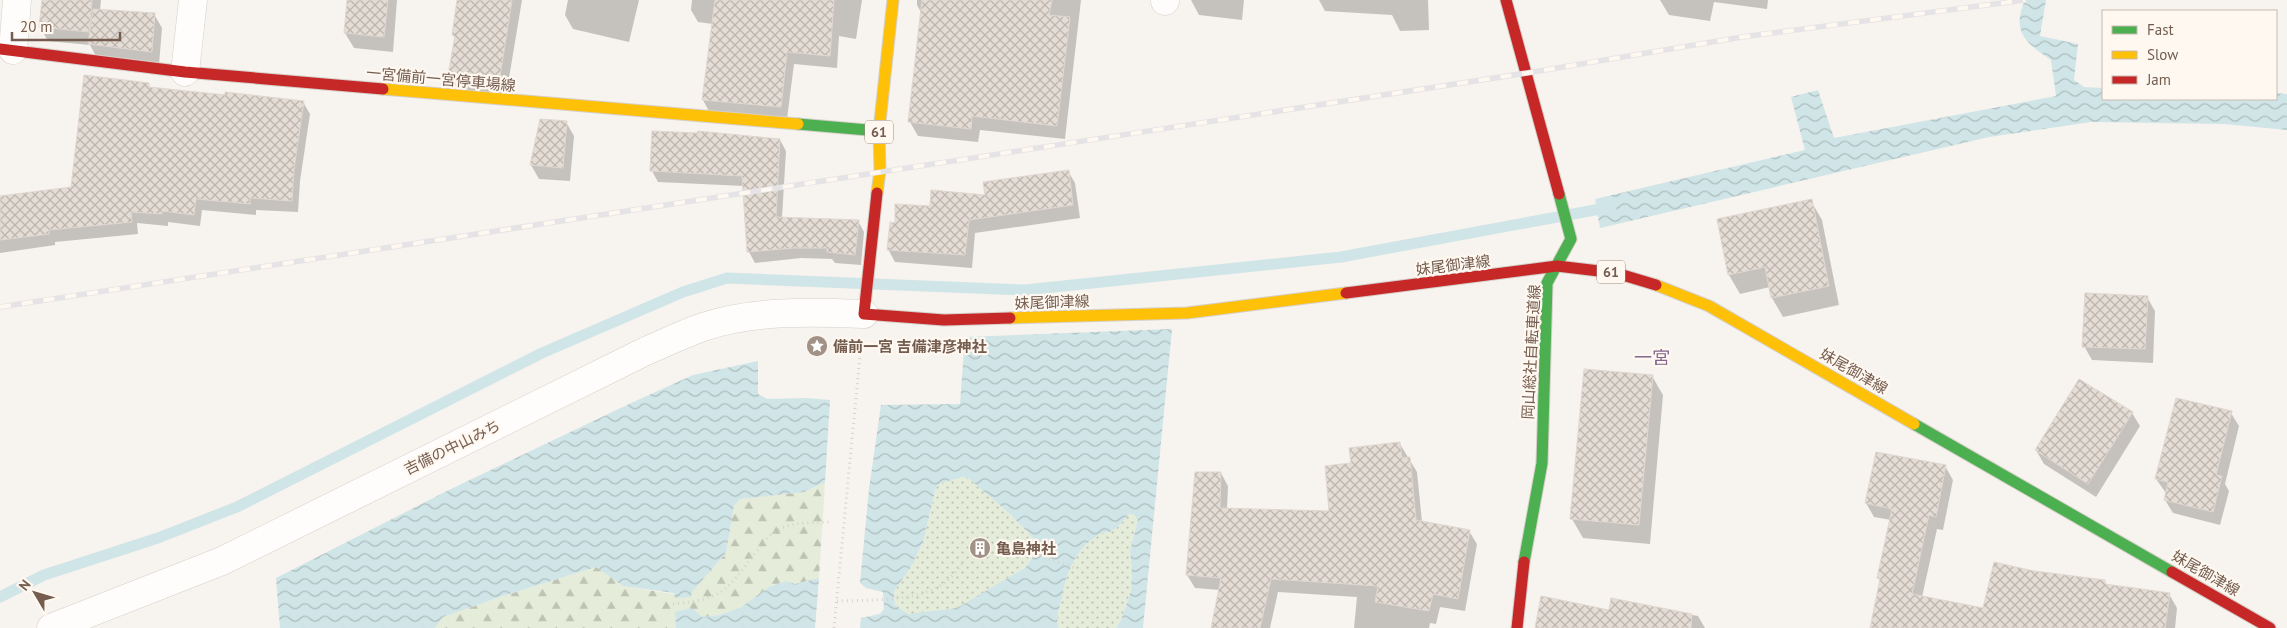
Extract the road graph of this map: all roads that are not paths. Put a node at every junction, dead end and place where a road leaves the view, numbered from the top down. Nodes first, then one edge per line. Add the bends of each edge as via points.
1 (17, 0) edge
2 (193, 0) edge
3 (893, 0) edge
4 (1506, 0) edge
5 (6, 50) edge
6 (185, 72) junction
7 (879, 131) junction
8 (1557, 266) junction
9 (865, 306) junction
10 (51, 628) edge
11 (1517, 628) edge
12 (2270, 628) edge

1 - 5 street
2 - 6 street
3 - 7 main road, 61
4 - 8 main road, 岡山総社自転車道線 via 1571,238
5 - 6 main road, 一宮備前一宮停車場線
6 - 7 main road, 一宮備前一宮停車場線
7 - 9 main road, 61 via 880,171
8 - 9 main road, 妹尾御津線 / 61 via 1188,313 944,320
8 - 11 main road, 岡山総社自転車道線 via 1547,283 1542,463 1523,570
8 - 12 main road, 妹尾御津線 / 61 via 1583,267 1643,279 1710,306
9 - 10 street, 吉備の中山みち via 829,312 757,316 704,327 646,351 222,562

